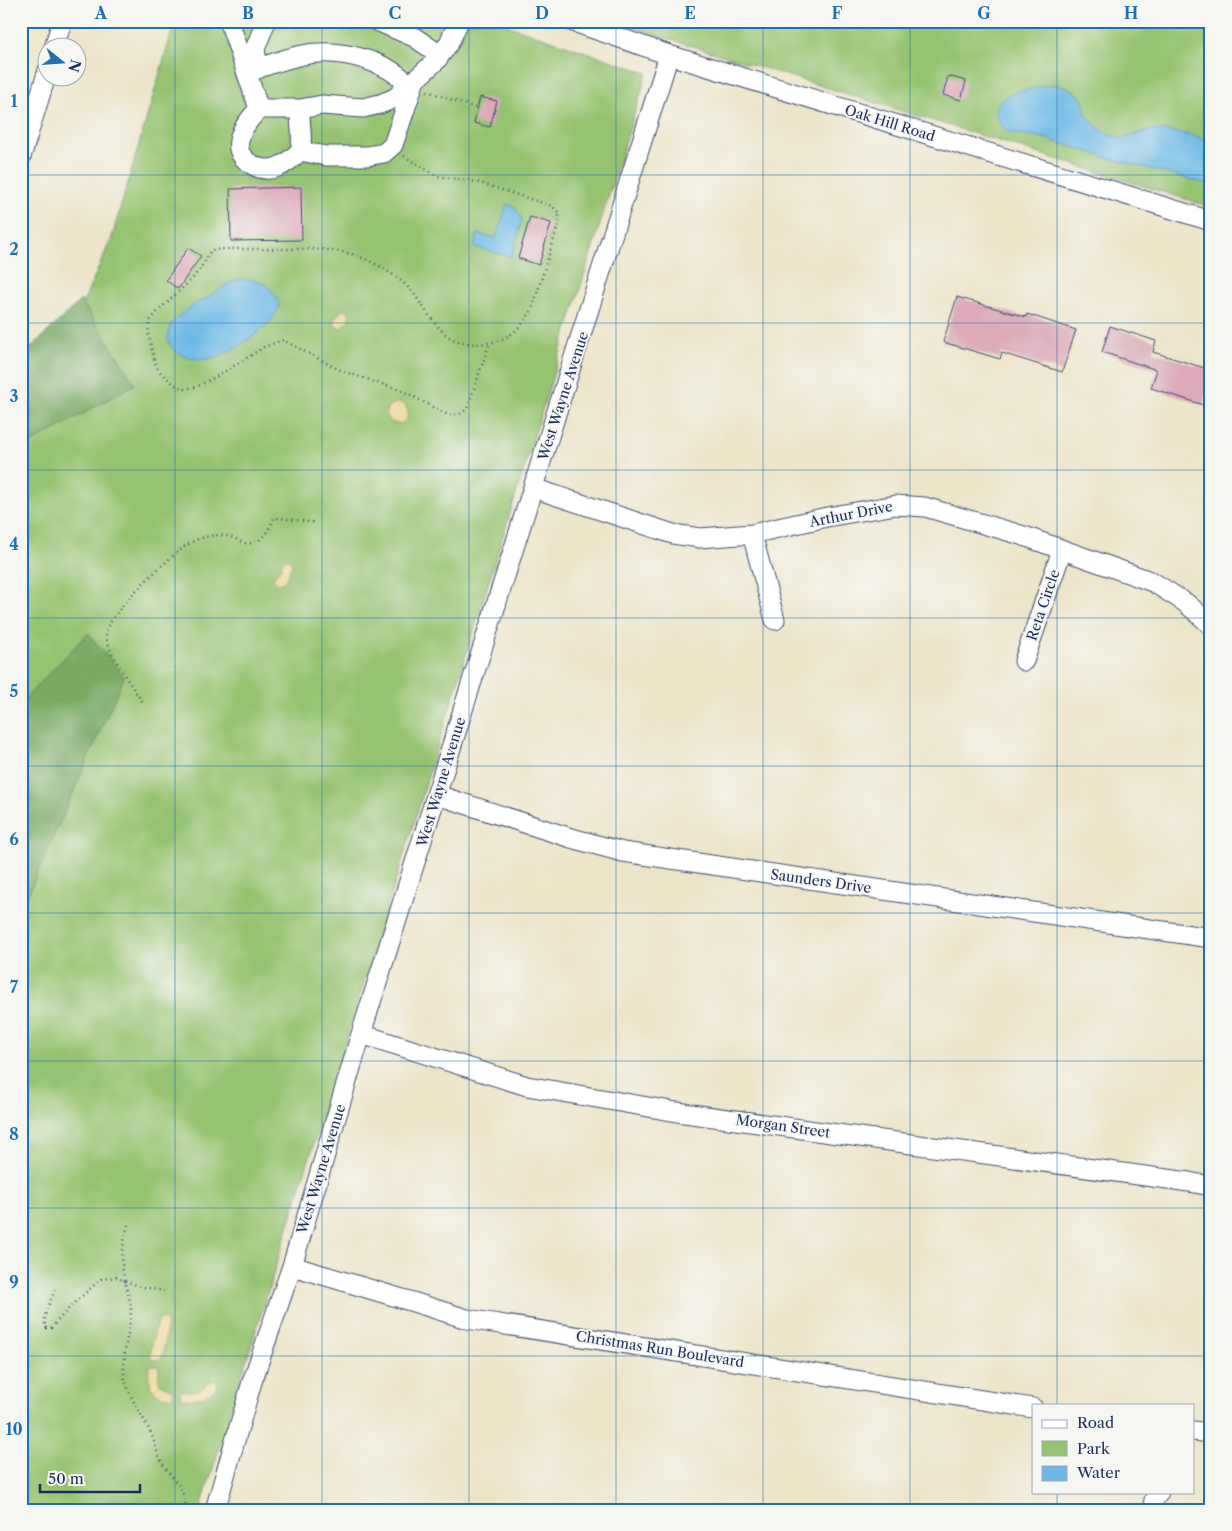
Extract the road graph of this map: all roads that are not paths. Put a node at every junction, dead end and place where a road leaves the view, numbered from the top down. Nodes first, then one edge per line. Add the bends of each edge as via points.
1 (62, 21) edge
2 (229, 21) edge
3 (266, 21) edge
4 (377, 21) edge
5 (459, 21) edge
6 (571, 21) edge
7 (57, 38) edge
8 (433, 50) dead end
9 (669, 55) junction
10 (253, 70) junction
11 (416, 85) junction
12 (42, 88) edge
13 (259, 109) junction
14 (300, 109) junction
15 (300, 151) junction
16 (21, 157) edge
17 (1211, 221) edge
18 (533, 488) junction
19 (752, 534) junction
20 (1062, 550) junction
21 (775, 620) dead end
22 (1211, 625) edge
23 (1024, 661) dead end
24 (437, 795) junction
25 (1211, 938) edge
26 (361, 1034) junction
27 (1211, 1186) edge
28 (292, 1266) junction
29 (1032, 1408) edge
30 (1194, 1431) edge
31 (1211, 1434) edge
32 (215, 1510) edge

1 - 7 street
2 - 10 street
3 - 10 street via 255,49
4 - 8 street via 414,37
5 - 11 street via 449,43
6 - 9 street, Oak Hill Road
9 - 17 street, Oak Hill Road
9 - 18 street, West Wayne Avenue
10 - 11 street via 295,56 342,53 373,62
10 - 13 street
11 - 14 street via 395,98 364,108 322,105
11 - 15 street via 393,145 384,153 326,156
12 - 16 street
13 - 14 street
13 - 15 street via 241,132 239,153 245,160 266,170 286,164
14 - 15 street
18 - 19 street, Arthur Drive via 673,534 700,538
18 - 24 street, West Wayne Avenue
19 - 20 street, Arthur Drive via 896,505 925,507 955,515
19 - 21 street
20 - 22 street, Arthur Drive via 1153,582 1186,603
20 - 23 street, Reta Circle
24 - 25 street, Saunders Drive via 623,852
24 - 26 street, West Wayne Avenue
26 - 27 street, Morgan Street via 527,1086 677,1112
26 - 28 street, West Wayne Avenue
28 - 29 street, Christmas Run Boulevard via 467,1319
28 - 32 street, West Wayne Avenue via 252,1382
30 - 31 street

